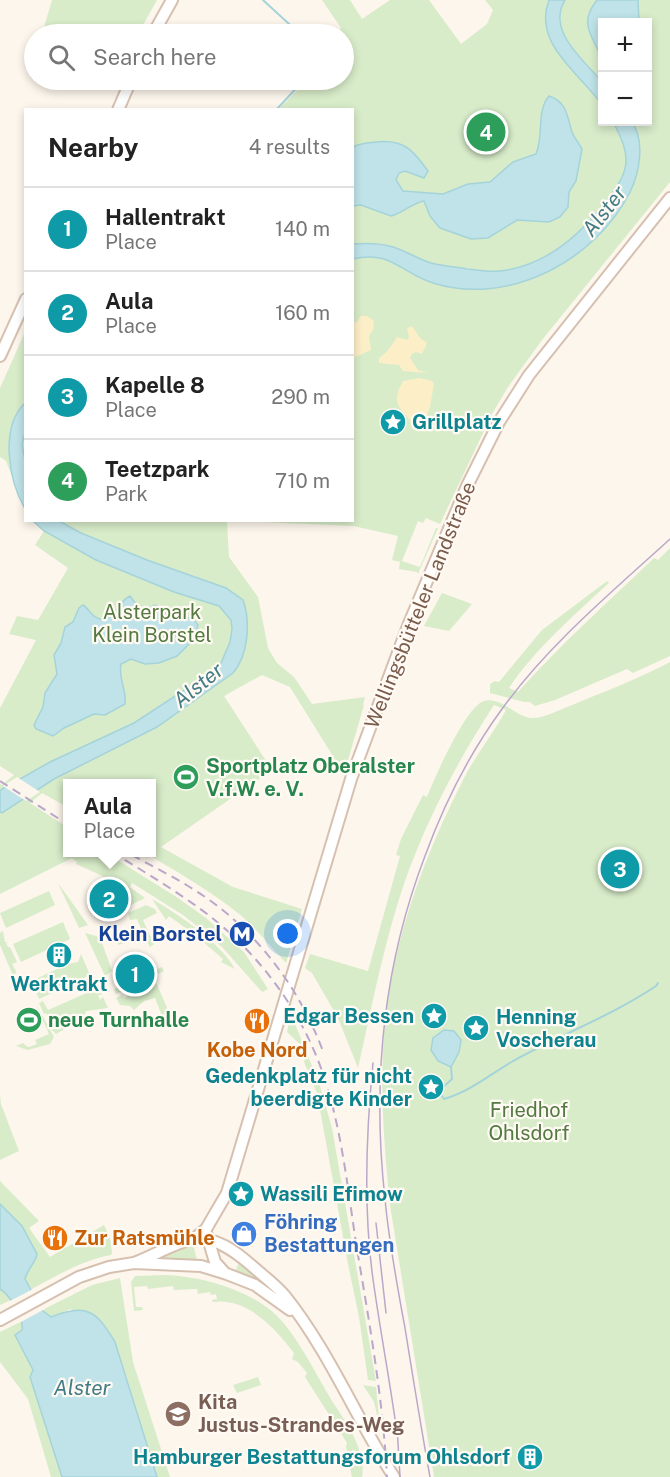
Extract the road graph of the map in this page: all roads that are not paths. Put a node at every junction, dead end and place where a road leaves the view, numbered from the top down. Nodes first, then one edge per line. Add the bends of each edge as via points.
1 (172, 0) edge
2 (159, 24) edge
3 (127, 90) edge
4 (119, 108) edge
5 (670, 198) edge
6 (24, 302) edge
7 (0, 356) edge
8 (207, 1235) junction
9 (134, 1263) junction
10 (227, 1274) junction
11 (2, 1317) edge
12 (304, 1322) junction
13 (394, 1477) edge

1 - 2 main road
3 - 4 main road
5 - 8 main road, Wellingsbütteler Landstraße via 529,375 471,476 408,626 351,779 232,1178
6 - 7 main road
8 - 9 main road, Wellingsbütteler Landstraße
8 - 10 main road via 217,1265
8 - 12 main road via 238,1254 283,1293
9 - 10 main road via 201,1266
9 - 11 main road via 91,1272
10 - 12 main road via 255,1285
12 - 13 main road

